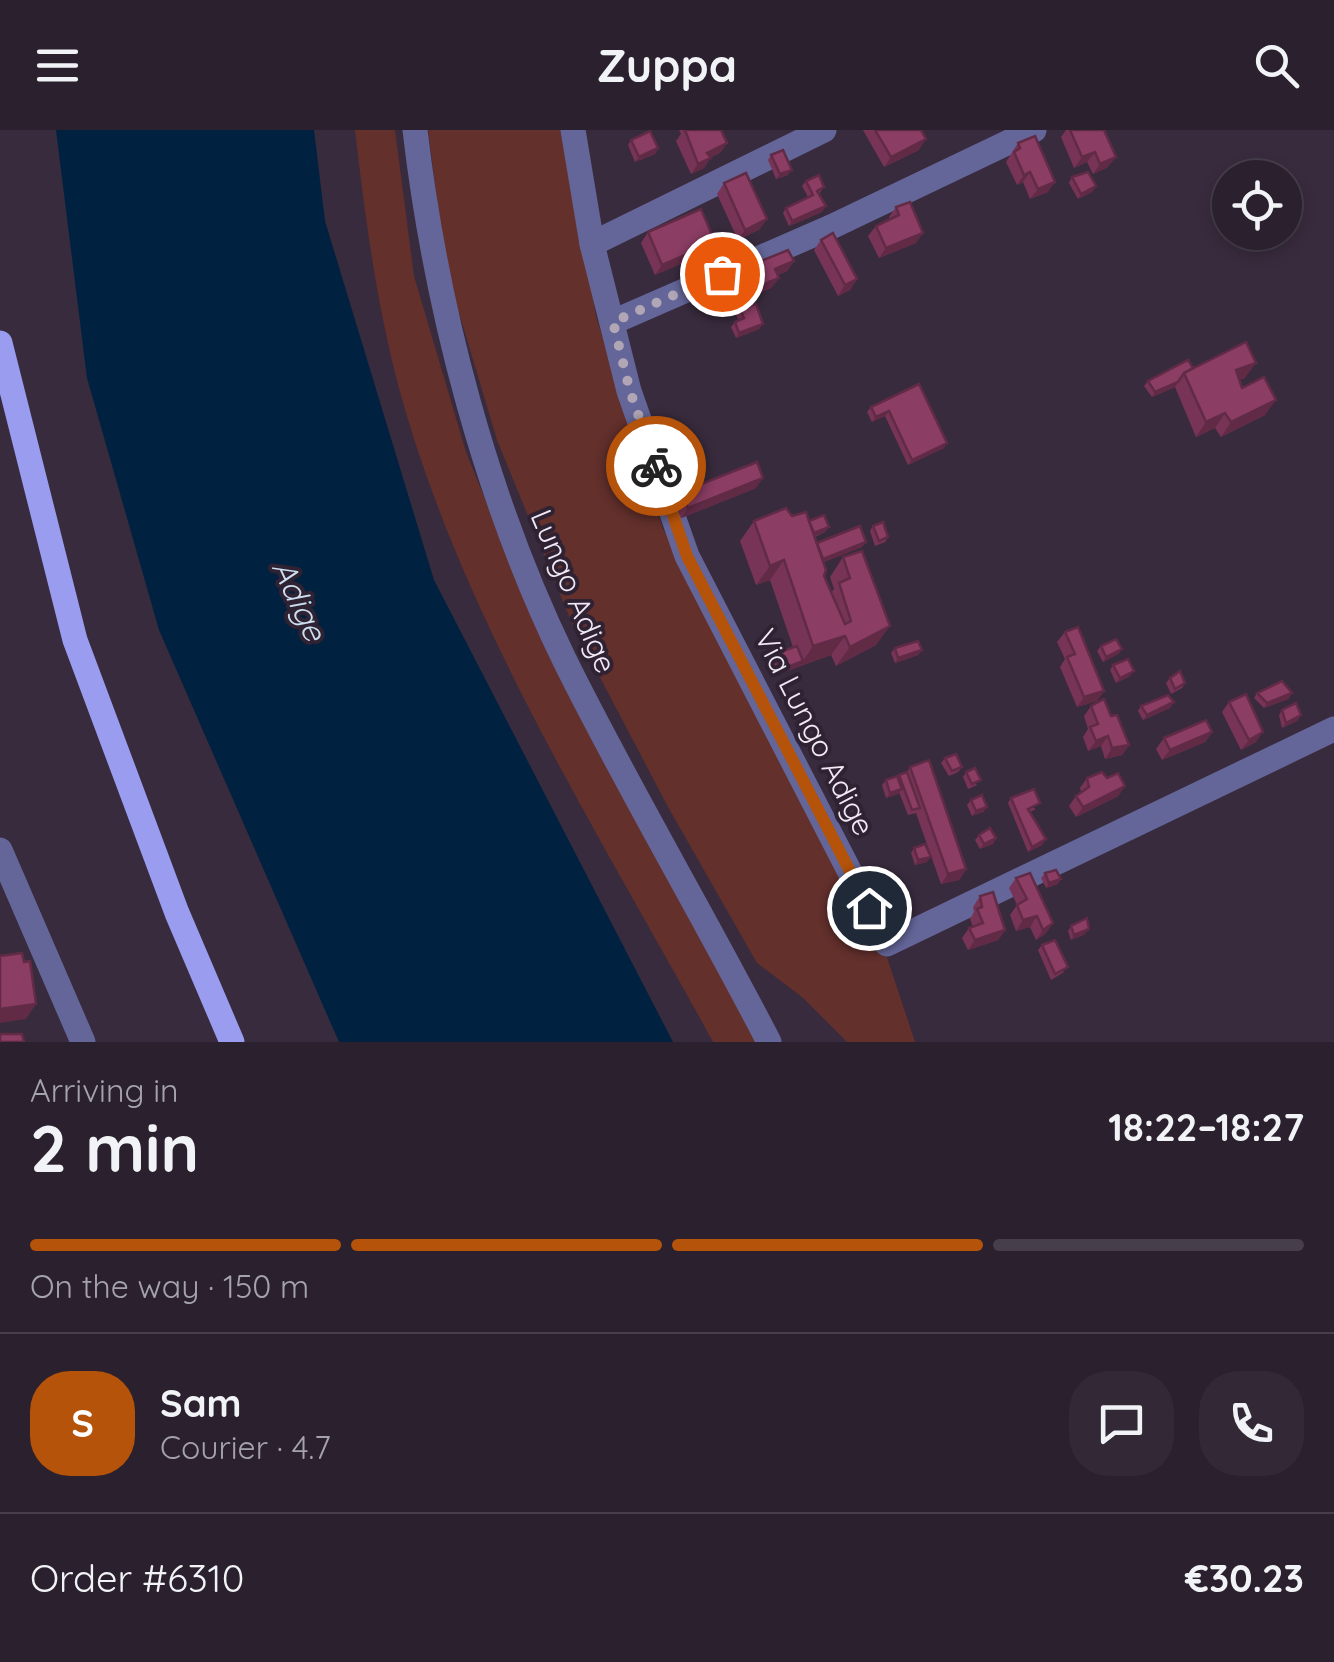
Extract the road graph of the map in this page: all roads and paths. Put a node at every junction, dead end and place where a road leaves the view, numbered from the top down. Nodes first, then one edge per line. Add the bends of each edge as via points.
1 (415, 130) edge
2 (573, 130) edge
3 (824, 130) edge
4 (1034, 130) edge
5 (592, 244) junction
6 (613, 322) junction
7 (0, 343) edge
8 (1334, 729) edge
9 (0, 850) edge
10 (47, 960) junction
11 (16, 962) edge
12 (84, 1042) edge
13 (232, 1042) edge
14 (769, 1042) edge

1 - 14 street, Lungo Adige via 456,359 504,510 564,658
2 - 5 street, Via Lungo Adige
3 - 5 street
4 - 6 street
5 - 6 street, Via Lungo Adige
6 - 8 street, Via Lungo Adige via 687,556 887,944
7 - 13 main road via 75,640
9 - 10 street
10 - 11 street
10 - 12 street

